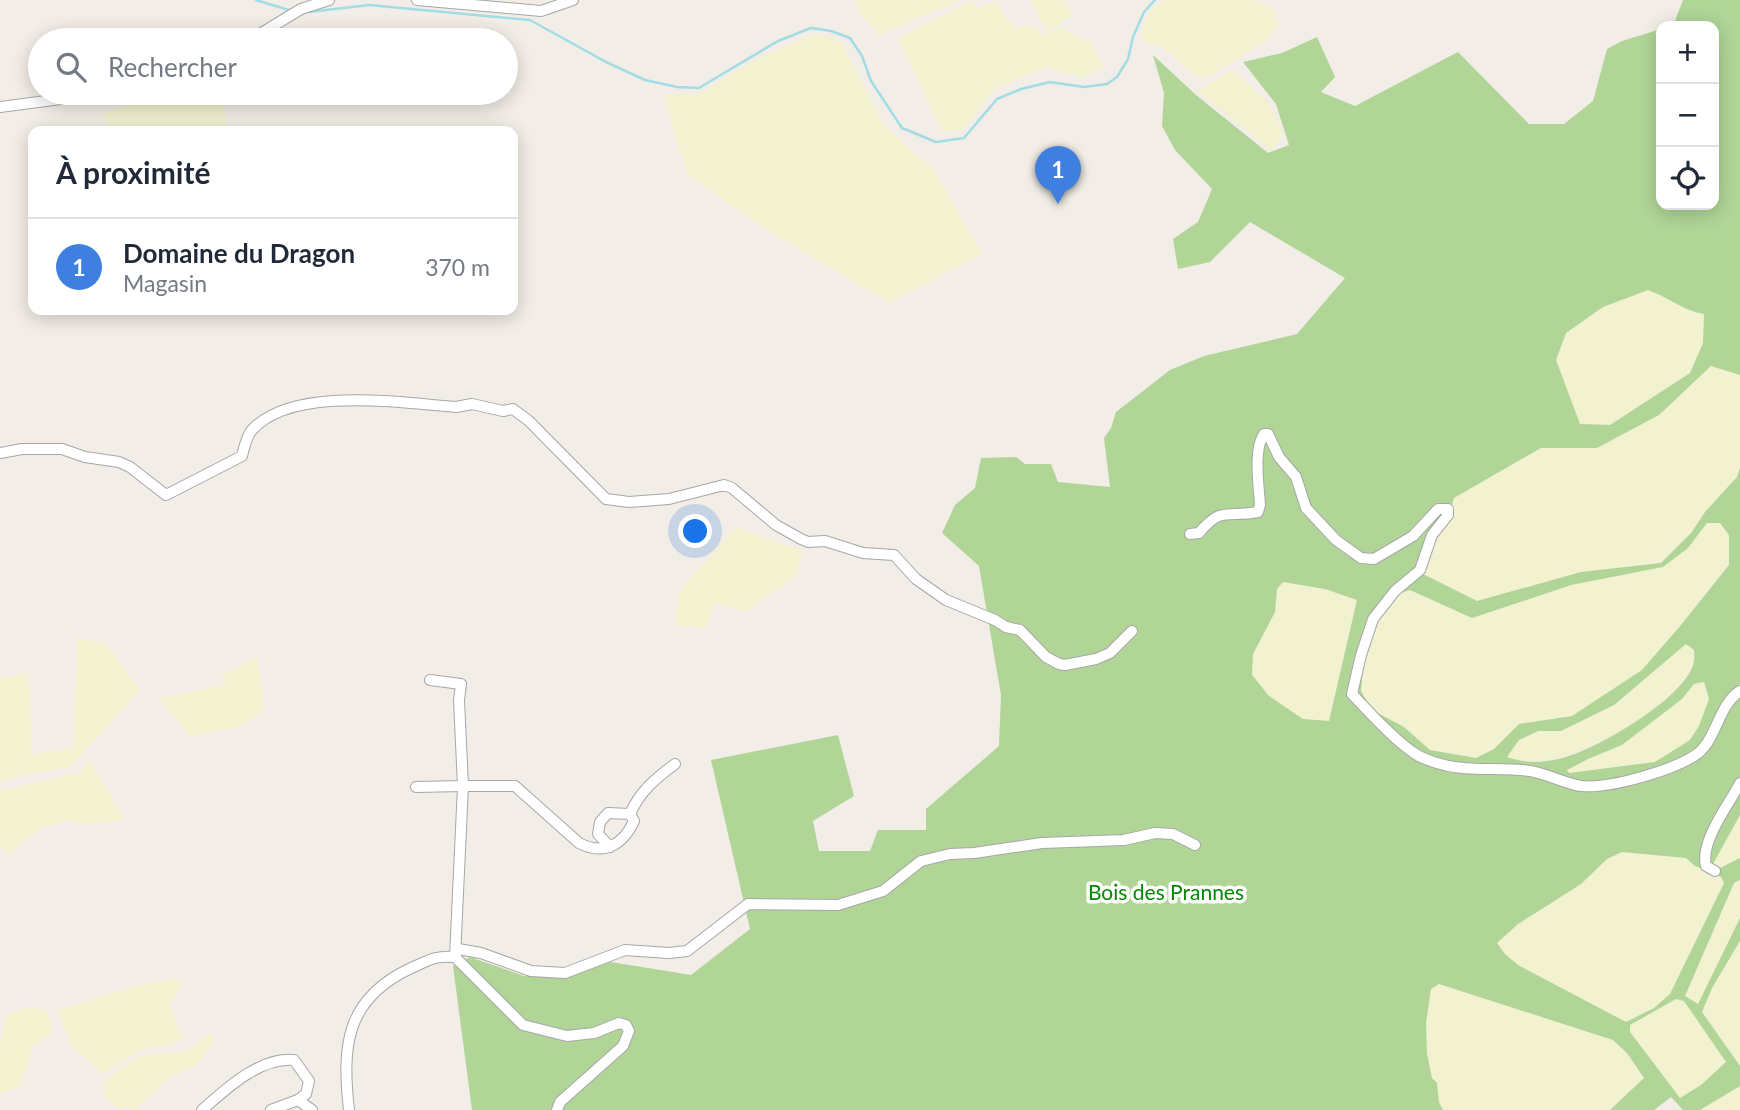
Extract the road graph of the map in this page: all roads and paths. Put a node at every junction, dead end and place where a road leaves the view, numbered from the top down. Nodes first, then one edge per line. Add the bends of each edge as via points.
1 (330, 0) edge
2 (417, 0) edge
3 (573, 0) edge
4 (270, 28) edge
5 (28, 103) edge
6 (0, 107) edge
7 (0, 453) edge
8 (1190, 534) dead end
9 (1132, 631) dead end
10 (430, 681) dead end
11 (1740, 691) edge
12 (675, 764) dead end
13 (1740, 783) edge
14 (463, 786) junction
15 (416, 787) dead end
16 (629, 814) junction
17 (1195, 845) dead end
18 (610, 847) junction
19 (1715, 871) dead end
20 (455, 957) junction
21 (298, 1100) junction
22 (202, 1110) edge
23 (271, 1110) edge
24 (312, 1110) edge
25 (349, 1110) edge
26 (556, 1110) edge

1 - 4 street via 301,9
2 - 3 street via 541,11
5 - 6 street
7 - 9 street via 62,449 120,462 166,495 242,456 250,432 291,409 351,399 513,409 606,499 668,499 724,485 776,525 808,542 825,541 894,555 916,579 946,600 1020,630 1039,652 1059,664 1078,664 1110,653
8 - 11 street via 1199,533 1221,514 1258,512 1258,450 1264,434 1296,477 1306,508 1336,540 1362,558 1374,559 1396,547 1438,509 1448,509 1432,535 1420,570 1395,591 1373,619 1352,694 1416,754 1432,761 1479,771 1529,771 1563,783 1602,787 1696,755
10 - 14 street via 461,684
12 - 16 street via 650,782
13 - 19 street via 1706,844 1706,866
14 - 15 street
14 - 18 street via 515,786 579,844 591,850
14 - 20 street
16 - 18 street via 634,821 627,836
16 - 18 street via 608,813 600,822 598,834
17 - 20 street via 1173,834 1155,833 950,854 920,861 883,891 838,905 748,904 687,951 625,950 565,973 531,971 465,948 458,949
20 - 25 street via 438,956 403,972 379,989 360,1011 350,1032 345,1071
20 - 26 street via 523,1025 568,1036 626,1025 629,1031 623,1046
21 - 22 street via 306,1094 309,1081 294,1060 280,1059 251,1072
21 - 23 street
21 - 24 street

